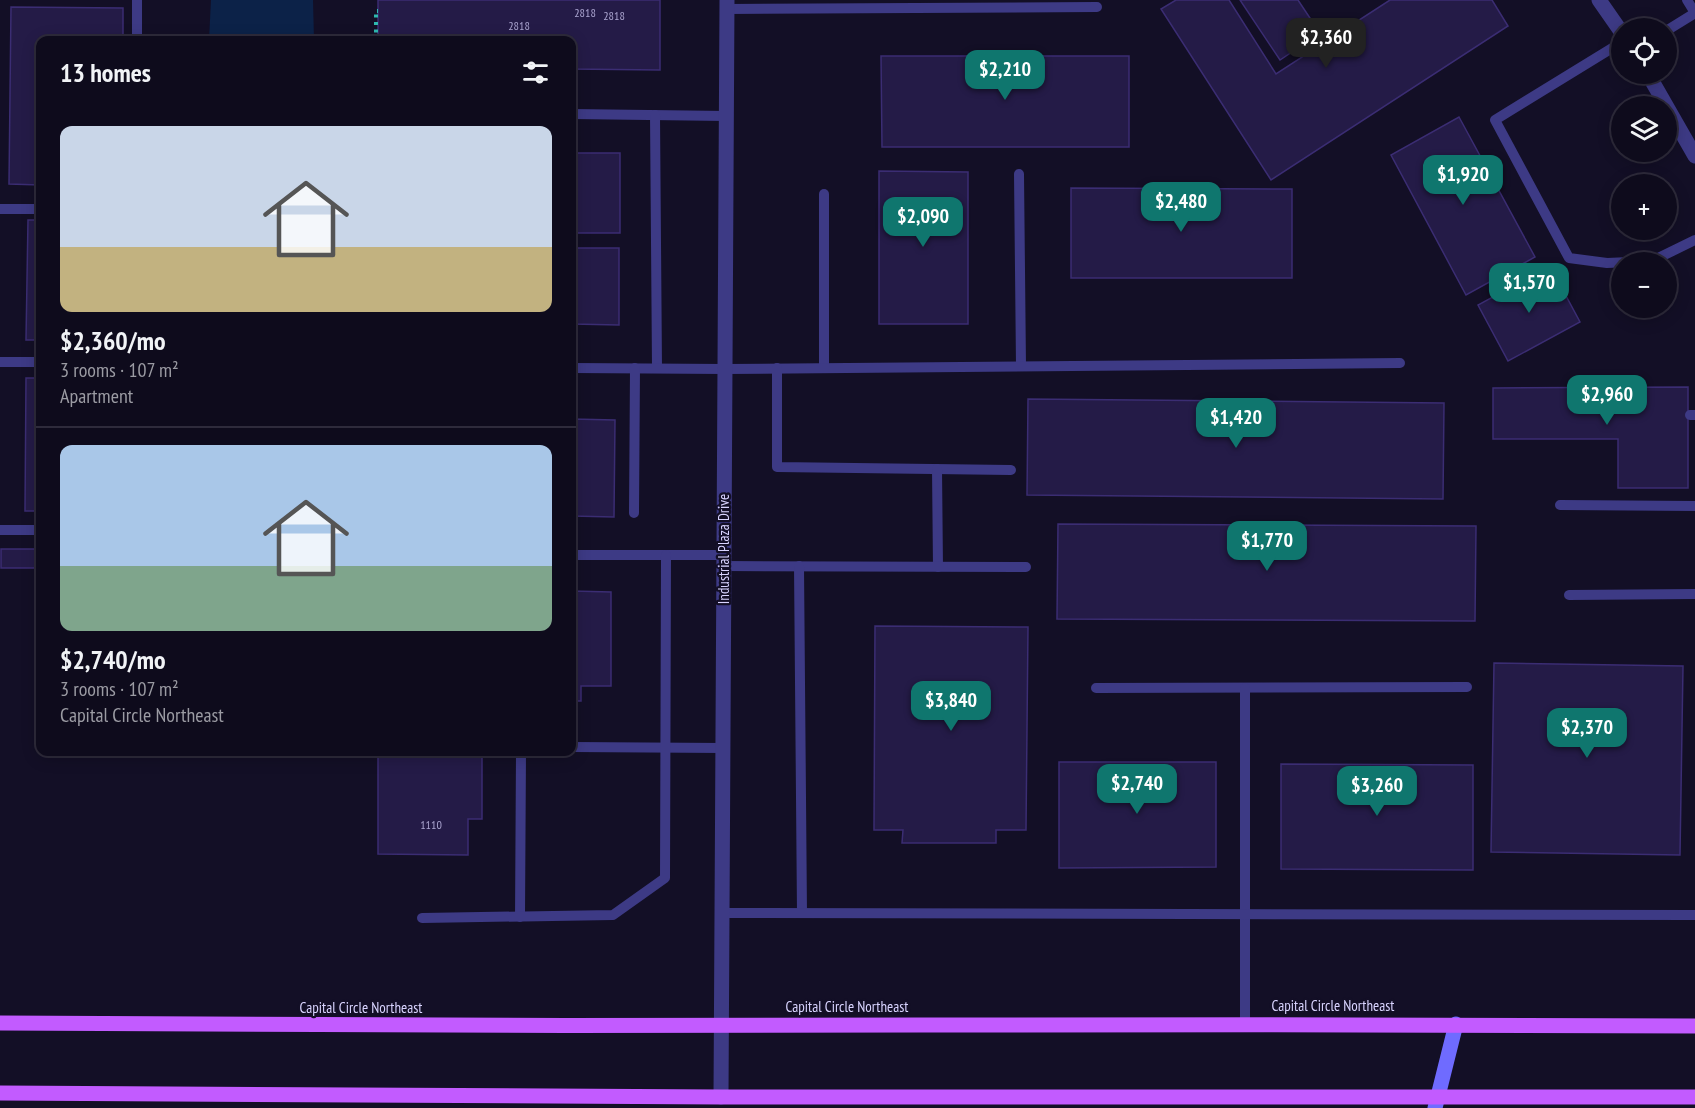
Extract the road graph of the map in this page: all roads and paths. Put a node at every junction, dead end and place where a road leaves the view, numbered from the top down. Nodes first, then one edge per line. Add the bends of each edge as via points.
1 (137, 0) edge
2 (1599, 0) edge
3 (1687, 0) edge
4 (727, 5) edge
5 (1097, 7) dead end
6 (378, 11) dead end
7 (1695, 13) edge
8 (1612, 18) edge
9 (1677, 24) edge
10 (137, 36) edge
11 (376, 36) edge
12 (1611, 49) edge
13 (1654, 84) edge
14 (576, 114) edge
15 (655, 115) junction
16 (726, 116) junction
17 (1695, 156) edge
18 (1019, 174) dead end
19 (824, 194) dead end
20 (0, 209) edge
21 (36, 209) edge
22 (1695, 240) edge
23 (0, 362) edge
24 (36, 363) edge
25 (1400, 363) dead end
26 (1021, 366) junction
27 (576, 368) edge
28 (635, 368) junction
29 (657, 368) junction
30 (777, 368) junction
31 (824, 368) junction
32 (725, 369) junction
33 (937, 469) junction
34 (1011, 470) dead end
35 (1560, 505) dead end
36 (1695, 506) edge
37 (634, 513) dead end
38 (0, 530) edge
39 (36, 530) edge
40 (576, 555) edge
41 (666, 555) junction
42 (724, 560) junction
43 (799, 567) junction
44 (938, 567) junction
45 (1026, 567) dead end
46 (1695, 594) edge
47 (1569, 595) dead end
48 (1467, 687) dead end
49 (1096, 688) dead end
50 (1245, 688) junction
51 (576, 747) edge
52 (666, 748) junction
53 (723, 748) junction
54 (521, 756) edge
55 (722, 913) junction
56 (802, 913) junction
57 (1245, 914) junction
58 (1695, 915) edge
59 (520, 917) junction
60 (422, 918) dead end
61 (0, 1023) edge
62 (1245, 1024) junction
63 (1456, 1024) junction
64 (722, 1025) junction
65 (1695, 1026) edge
66 (0, 1093) edge
67 (721, 1097) junction
68 (1695, 1097) edge
69 (1437, 1102) edge

1 - 10 lane
2 - 8 street
3 - 7 lane
4 - 5 lane
4 - 16 street, Industrial Plaza Drive
6 - 11 path
7 - 9 lane
12 - 22 lane via 1495,120 1569,258 1606,263 1652,261
13 - 17 street
14 - 15 lane
15 - 16 lane
15 - 29 lane
16 - 32 street, Industrial Plaza Drive
18 - 26 lane
19 - 31 lane
20 - 21 lane
23 - 24 lane
25 - 26 lane
26 - 31 lane
27 - 28 lane
28 - 29 lane
28 - 37 lane
29 - 32 lane
30 - 31 lane
30 - 32 lane
30 - 33 lane via 777,467
32 - 42 street, Industrial Plaza Drive
33 - 34 lane
33 - 44 lane
35 - 36 lane
38 - 39 lane
40 - 41 lane
41 - 42 lane
41 - 52 lane
42 - 43 lane
42 - 53 street, Industrial Plaza Drive
43 - 44 lane
43 - 56 lane
44 - 45 lane
46 - 47 lane
48 - 50 lane
49 - 50 lane
50 - 57 lane
51 - 52 lane
52 - 53 lane
52 - 59 lane via 664,878 613,915
53 - 55 street, Industrial Plaza Drive
54 - 59 lane
55 - 56 lane
55 - 64 street, Industrial Plaza Drive
56 - 57 lane
57 - 58 lane
57 - 62 lane
59 - 60 lane
61 - 64 main road, Capital Circle Northeast
62 - 63 main road, Capital Circle Northeast
62 - 64 main road, Capital Circle Northeast
63 - 65 main road, Capital Circle Northeast
63 - 69 street
64 - 67 street, Industrial Plaza Drive
66 - 67 main road
67 - 69 main road
68 - 69 main road

